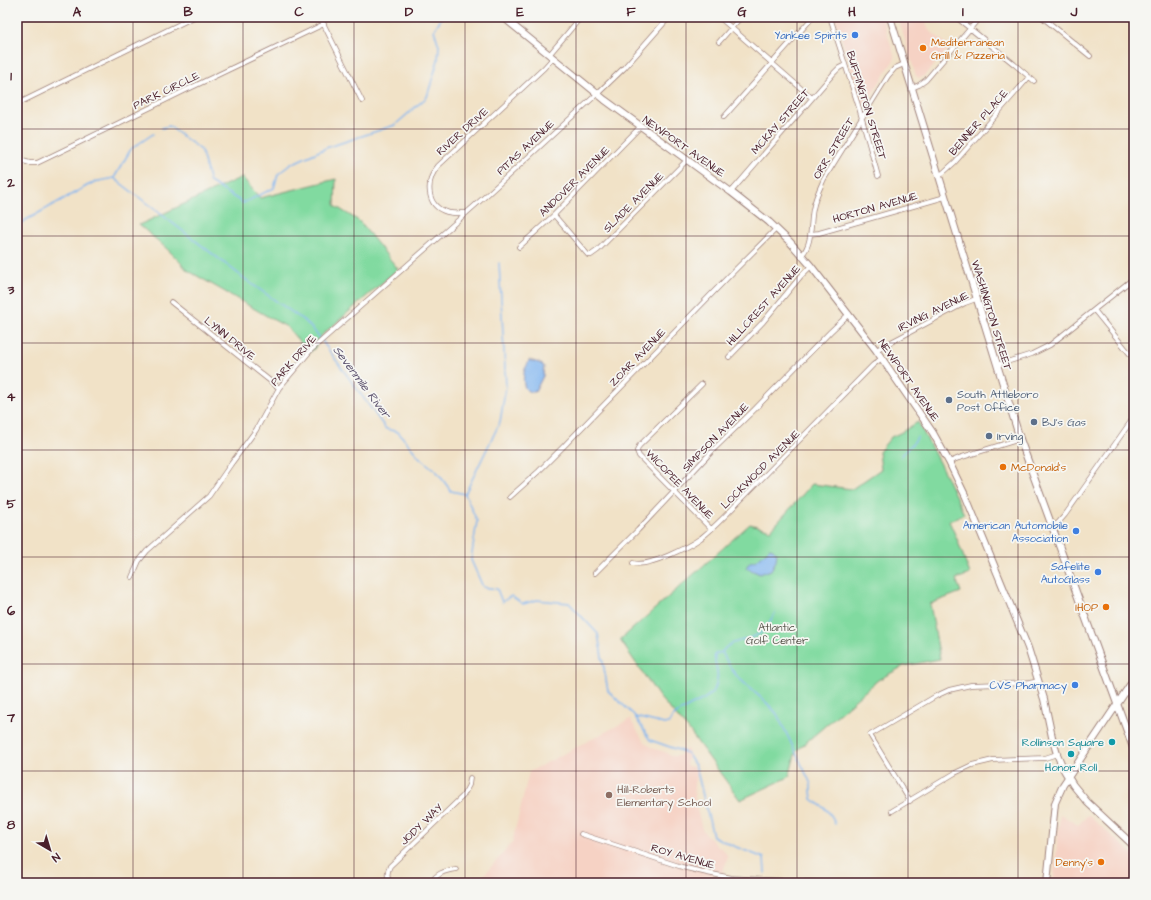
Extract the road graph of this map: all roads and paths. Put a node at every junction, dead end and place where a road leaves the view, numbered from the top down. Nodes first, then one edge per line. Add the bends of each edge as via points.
1 (194, 17) edge
2 (320, 17) edge
3 (501, 17) edge
4 (504, 17) edge
5 (581, 17) edge
6 (669, 17) edge
7 (719, 17) edge
8 (741, 17) edge
9 (813, 17) edge
10 (830, 17) edge
11 (890, 17) edge
12 (956, 17) edge
13 (980, 17) edge
14 (1042, 17) edge
15 (511, 20) edge
16 (324, 24) junction
17 (732, 28) junction
18 (970, 29) junction
19 (720, 42) dead end
20 (1090, 56) dead end
21 (551, 57) junction
22 (772, 63) junction
23 (904, 64) junction
24 (845, 65) junction
25 (1029, 77) junction
26 (1034, 81) dead end
27 (912, 88) junction
28 (597, 94) junction
29 (812, 98) junction
30 (362, 101) dead end
31 (17, 104) edge
32 (724, 117) dead end
33 (862, 118) junction
34 (640, 127) junction
35 (17, 157) edge
36 (687, 160) junction
37 (878, 176) dead end
38 (938, 176) junction
39 (731, 192) junction
40 (945, 196) junction
41 (466, 213) junction
42 (554, 216) junction
43 (776, 229) junction
44 (810, 234) junction
45 (519, 247) dead end
46 (802, 255) junction
47 (811, 266) junction
48 (1134, 278) edge
49 (976, 299) junction
50 (171, 302) dead end
51 (1094, 310) junction
52 (849, 314) junction
53 (876, 350) junction
54 (729, 357) dead end
55 (882, 358) junction
56 (1134, 359) edge
57 (997, 365) junction
58 (702, 384) dead end
59 (279, 388) junction
60 (1134, 417) edge
61 (1020, 439) junction
62 (949, 462) junction
63 (674, 492) junction
64 (510, 497) dead end
65 (1051, 527) junction
66 (711, 529) junction
67 (633, 563) dead end
68 (595, 573) dead end
69 (132, 578) dead end
70 (1134, 679) edge
71 (1039, 681) junction
72 (1118, 705) junction
73 (1134, 750) edge
74 (1057, 754) junction
75 (470, 778) dead end
76 (1068, 778) junction
77 (910, 801) junction
78 (892, 811) dead end
79 (581, 834) dead end
80 (1126, 838) junction
81 (1134, 843) edge
82 (1134, 846) edge
83 (456, 869) dead end
84 (389, 883) edge
85 (429, 883) edge
86 (830, 883) edge
87 (1047, 883) edge

1 - 31 street
2 - 16 street
3 - 15 main road, NEWPORT AVENUE
4 - 15 main road, NEWPORT AVENUE
5 - 21 street
6 - 28 street
7 - 17 street
8 - 17 street
9 - 22 street
10 - 24 street, BUFFINGTON STREET
11 - 23 main road, WASHINGTON STREET
12 - 18 street
13 - 18 street
14 - 20 street
15 - 21 main road, NEWPORT AVENUE
16 - 30 street
16 - 35 street, PARK CIRCLE via 36,163 23,161
17 - 19 street
17 - 22 street
18 - 25 street
18 - 27 street via 926,80
21 - 28 main road, NEWPORT AVENUE
21 - 41 street, RIVER DRIVE via 544,68 433,172 429,187 431,198 437,207 447,212
22 - 29 street
22 - 32 street
23 - 27 main road, WASHINGTON STREET
23 - 33 street, ORR STREET via 895,68 888,76
24 - 29 street, MCKAY STREET via 836,70
24 - 33 street, BUFFINGTON STREET
25 - 26 street
25 - 38 street, BENNER PLACE via 955,162
27 - 38 main road, WASHINGTON STREET
28 - 34 main road, NEWPORT AVENUE
28 - 41 street, PITAS AVENUE
29 - 39 street, MCKAY STREET
33 - 37 street, BUFFINGTON STREET
33 - 44 street, ORR STREET via 821,186 813,207
34 - 36 main road, NEWPORT AVENUE
34 - 42 street, ANDOVER AVENUE
36 - 39 main road, NEWPORT AVENUE
36 - 42 street, SLADE AVENUE via 598,250 590,255
38 - 40 main road, WASHINGTON STREET
39 - 43 main road, NEWPORT AVENUE
40 - 44 street, HORTON AVENUE
40 - 49 main road, WASHINGTON STREET
41 - 59 street, PARK DRIVE via 310,350
42 - 45 street, ANDOVER AVENUE
43 - 46 main road, NEWPORT AVENUE
43 - 64 street, ZOAR AVENUE via 559,452
44 - 46 street, ORR STREET via 808,247
46 - 47 main road, NEWPORT AVENUE
47 - 52 main road, NEWPORT AVENUE
47 - 54 street, HILLCREST AVENUE
48 - 51 street
49 - 53 street, IRVING AVENUE
49 - 57 main road, WASHINGTON STREET
50 - 59 street, LYNN DRIVE
51 - 56 street
51 - 57 street via 1044,348 1028,356
52 - 53 main road, NEWPORT AVENUE
52 - 63 street, SIMPSON AVENUE
53 - 55 main road, NEWPORT AVENUE
55 - 62 main road, NEWPORT AVENUE
55 - 66 street, LOCKWOOD AVENUE
57 - 61 main road, WASHINGTON STREET
58 - 63 street, WICOPEE AVENUE via 639,446 637,451
59 - 69 street, PARK DRIVE via 256,430 209,496 147,551 139,561
60 - 65 street via 1065,515
61 - 62 street
61 - 65 main road, WASHINGTON STREET
62 - 71 main road, NEWPORT AVENUE via 1022,632
63 - 66 street, WICOPEE AVENUE
63 - 68 street, SIMPSON AVENUE
65 - 72 main road, WASHINGTON STREET
66 - 67 street, LOCKWOOD AVENUE via 695,542 662,558 644,564
70 - 72 main road
71 - 74 main road, NEWPORT AVENUE
71 - 77 street via 971,685 949,690 870,735
72 - 73 main road, WASHINGTON STREET
72 - 76 main road
74 - 76 main road, NEWPORT AVENUE
74 - 77 street via 1045,758 992,760 972,765
75 - 84 street, JODY WAY via 463,796 390,866 387,871
76 - 80 main road, NEWPORT AVENUE via 1090,805
76 - 87 main road via 1055,803
77 - 78 street
79 - 86 street, ROY AVENUE via 682,867 732,878
80 - 81 main road
80 - 82 main road
83 - 85 street via 440,873

